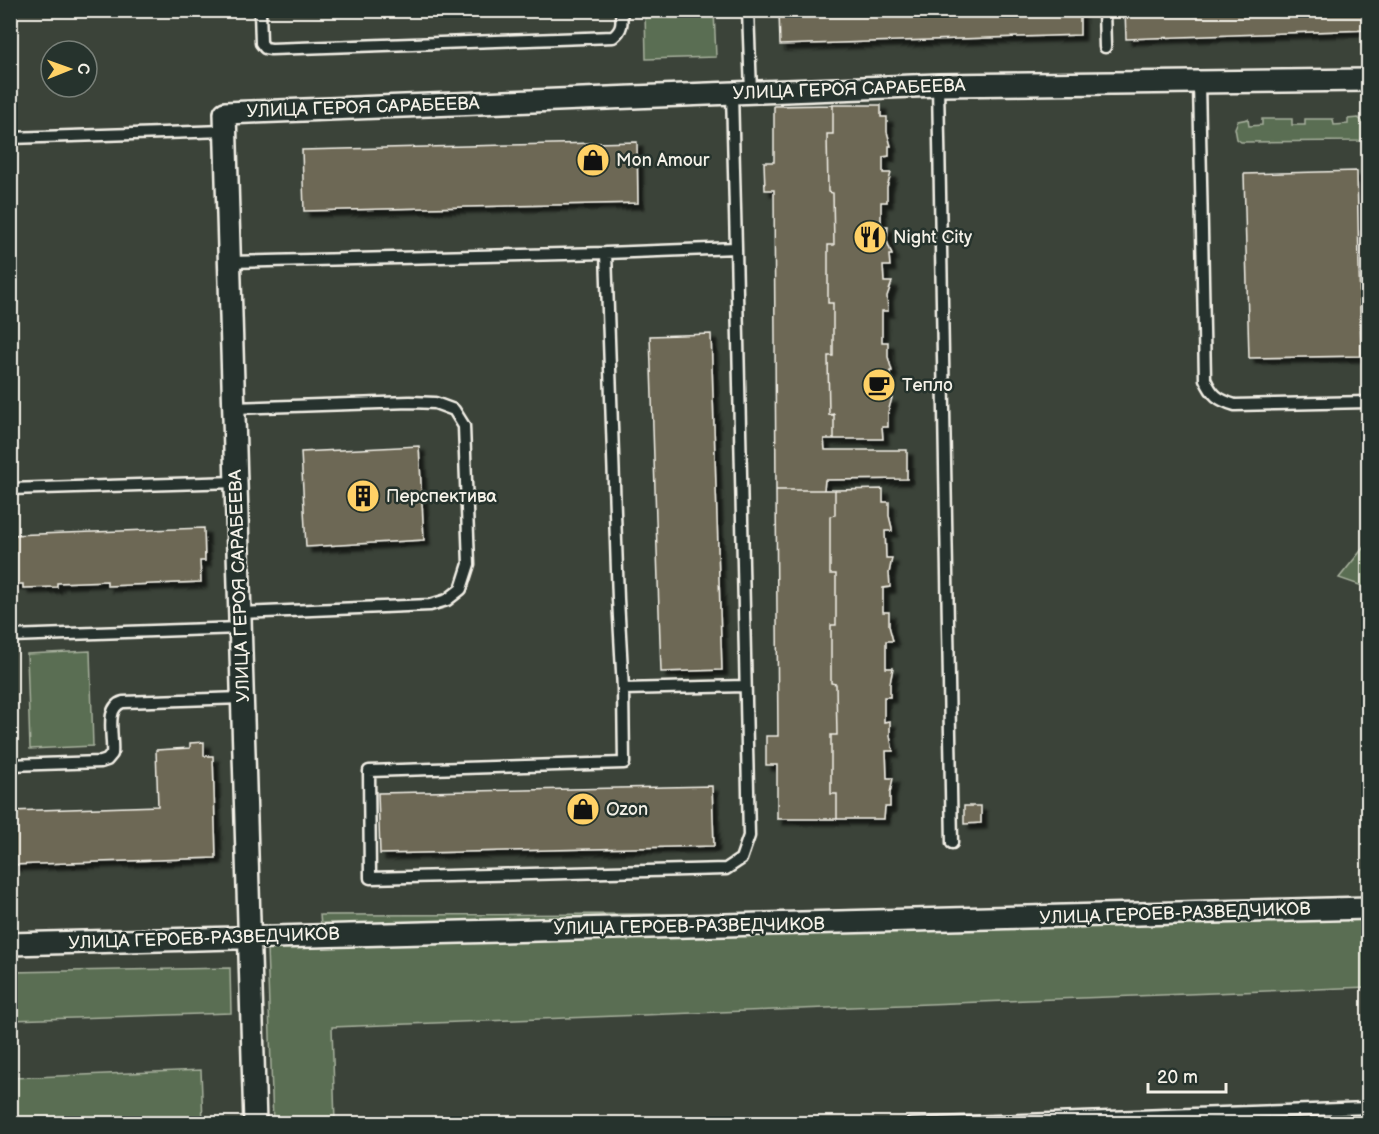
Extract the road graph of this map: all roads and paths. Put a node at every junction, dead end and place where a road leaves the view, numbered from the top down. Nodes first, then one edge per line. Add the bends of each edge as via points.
1 (260, 10) edge
2 (621, 10) edge
3 (748, 10) edge
4 (1104, 10) edge
5 (1105, 47) dead end
6 (1368, 80) edge
7 (1199, 82) junction
8 (938, 85) junction
9 (742, 92) junction
10 (225, 131) junction
11 (10, 138) edge
12 (736, 248) junction
13 (606, 253) junction
14 (230, 262) junction
15 (1368, 402) edge
16 (234, 408) junction
17 (236, 482) junction
18 (10, 489) edge
19 (240, 620) junction
20 (10, 636) edge
21 (746, 686) junction
22 (623, 689) junction
23 (242, 698) junction
24 (10, 765) edge
25 (952, 843) dead end
26 (1368, 908) edge
27 (249, 937) junction
28 (10, 944) edge
29 (1368, 1108) edge
30 (1126, 1120) edge
31 (950, 1123) edge
32 (255, 1124) edge
33 (910, 1124) edge

1 - 2 lane via 261,43 271,50 613,37 620,31
3 - 9 lane
4 - 5 lane
6 - 7 street, УЛИЦА ГЕРОЯ САРАБЕЕВА
7 - 8 street, УЛИЦА ГЕРОЯ САРАБЕЕВА
7 - 15 lane via 1205,379 1210,390 1221,401 1235,405
8 - 9 street, УЛИЦА ГЕРОЯ САРАБЕЕВА
8 - 25 lane
9 - 10 street, УЛИЦА ГЕРОЯ САРАБЕЕВА via 225,113
9 - 12 lane
10 - 11 lane
10 - 14 street, УЛИЦА ГЕРОЯ САРАБЕЕВА
12 - 13 lane
12 - 21 lane
13 - 14 lane
13 - 22 lane
14 - 16 street, УЛИЦА ГЕРОЯ САРАБЕЕВА
16 - 17 street, УЛИЦА ГЕРОЯ САРАБЕЕВА
16 - 19 lane via 410,402 435,403 454,410 464,426 469,564 461,589 447,600 430,605
17 - 18 lane
17 - 19 street, УЛИЦА ГЕРОЯ САРАБЕЕВА
19 - 20 lane
19 - 23 street, УЛИЦА ГЕРОЯ САРАБЕЕВА
21 - 22 lane
21 - 22 lane via 749,836 741,859 726,869 369,878 369,771 624,763
23 - 24 lane via 118,703 113,708 112,754 107,760
23 - 27 street, УЛИЦА ГЕРОЯ САРАБЕЕВА
26 - 27 street, УЛИЦА ГЕРОЕВ-РАЗВЕДЧИКОВ
27 - 28 street, УЛИЦА ГЕРОЕВ-РАЗВЕДЧИКОВ
27 - 32 street, УЛИЦА ГЕРОЯ САРАБЕЕВА
29 - 30 lane
30 - 31 lane
31 - 33 lane

